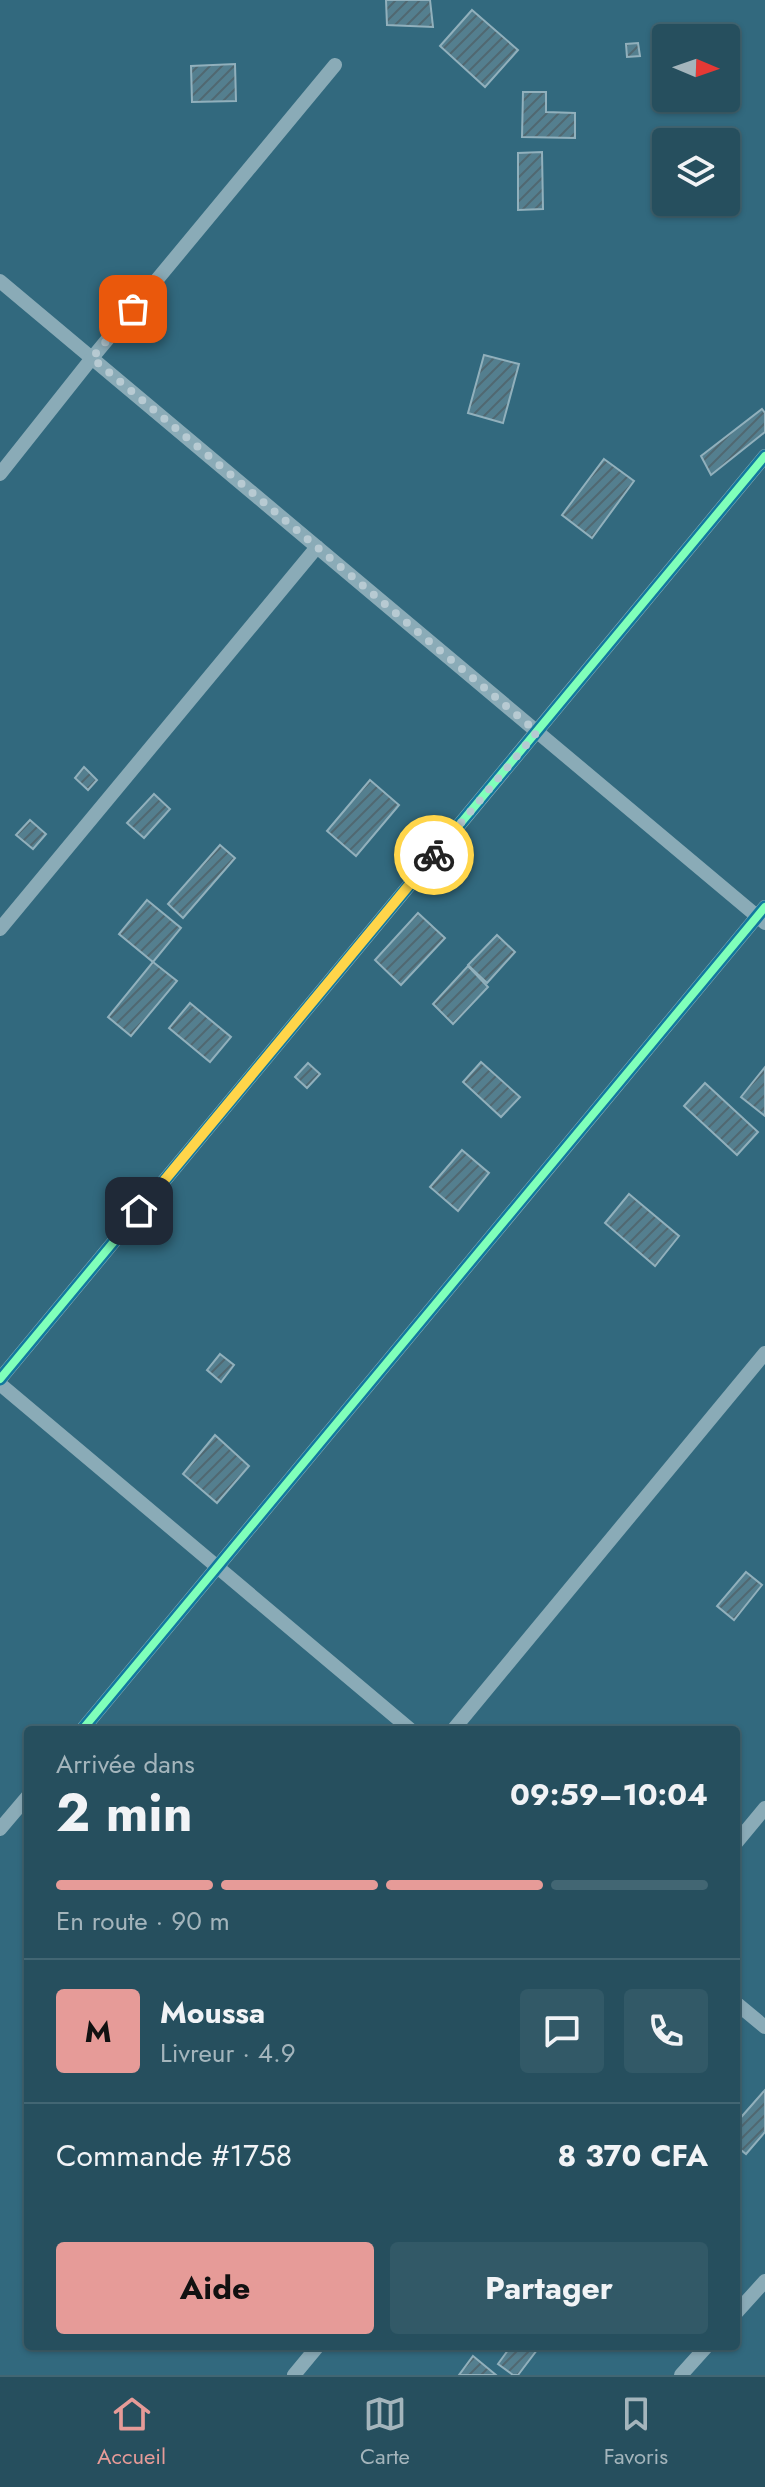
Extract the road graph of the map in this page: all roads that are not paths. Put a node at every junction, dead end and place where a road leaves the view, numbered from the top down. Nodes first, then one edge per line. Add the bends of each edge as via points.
1 (335, 65) dead end
2 (0, 281) edge
3 (92, 358) junction
4 (765, 456) edge
5 (0, 474) edge
6 (317, 547) junction
7 (537, 732) junction
8 (762, 915) edge
9 (0, 929) edge
10 (765, 1353) edge
11 (0, 1382) edge
12 (218, 1567) junction
13 (85, 1726) edge
14 (406, 1726) edge
15 (456, 1726) edge
16 (24, 1801) edge
17 (765, 1808) edge
18 (0, 1829) edge
19 (740, 1838) edge
20 (740, 2006) edge
21 (765, 2027) edge
22 (765, 2281) edge
23 (740, 2309) edge
24 (315, 2350) edge
25 (703, 2350) edge
26 (294, 2375) edge
27 (681, 2375) edge

1 - 3 street
2 - 3 street
3 - 5 street
3 - 6 street
4 - 7 street
6 - 7 street
6 - 9 street
7 - 8 street
7 - 11 street
8 - 12 street
10 - 15 street
11 - 12 street
12 - 13 street
12 - 14 street
16 - 18 street
17 - 19 street
20 - 21 street
22 - 23 street
24 - 26 street
25 - 27 street

